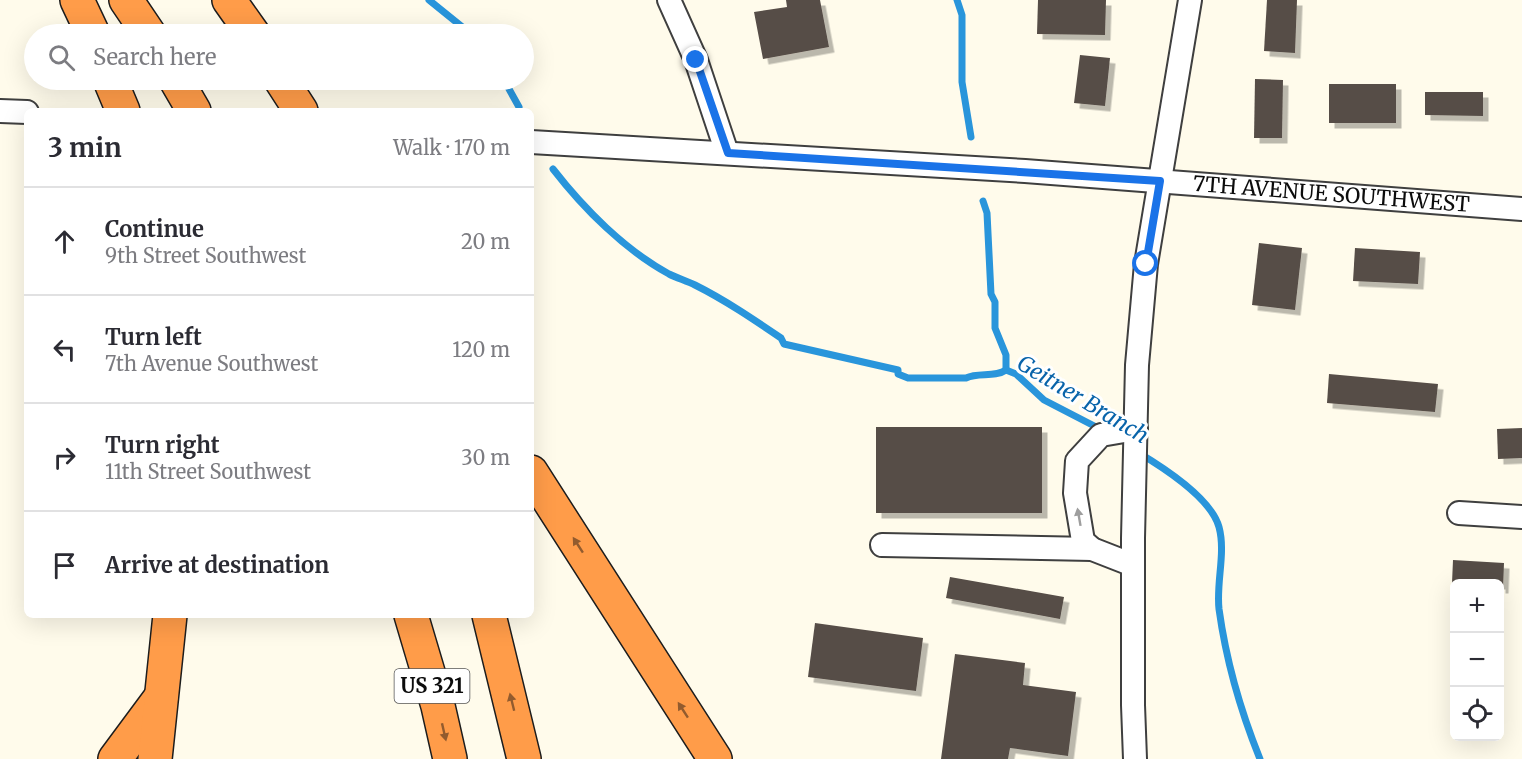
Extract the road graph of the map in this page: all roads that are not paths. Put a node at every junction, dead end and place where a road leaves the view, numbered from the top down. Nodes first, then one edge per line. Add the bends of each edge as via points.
1 (77, 0) edge
2 (126, 0) edge
3 (213, 0) edge
4 (229, 0) edge
5 (669, 0) edge
6 (1190, 0) edge
7 (88, 24) edge
8 (142, 24) edge
9 (228, 24) edge
10 (246, 24) edge
11 (114, 90) edge
12 (182, 90) edge
13 (263, 90) edge
14 (287, 90) edge
15 (122, 108) edge
16 (192, 108) edge
17 (272, 108) edge
18 (299, 108) edge
19 (534, 142) edge
20 (728, 153) junction
21 (1160, 181) junction
22 (1522, 208) edge
23 (1136, 429) junction
24 (534, 477) edge
25 (1459, 513) dead end
26 (1522, 518) edge
27 (882, 545) dead end
28 (1092, 549) junction
29 (1133, 565) junction
30 (170, 618) edge
31 (412, 618) edge
32 (490, 618) edge
33 (161, 697) junction
34 (115, 759) edge
35 (156, 759) edge
36 (450, 759) edge
37 (524, 759) edge
38 (715, 759) edge
39 (1135, 759) edge

1 - 7 highway
2 - 8 highway
3 - 9 highway
4 - 10 highway
5 - 20 street via 696,60
6 - 21 street
11 - 15 highway
12 - 16 highway
13 - 17 highway
14 - 18 highway
19 - 20 street, 7TH AVENUE SOUTHWEST
20 - 21 street, 7TH AVENUE SOUTHWEST
21 - 22 street, 7TH AVENUE SOUTHWEST
21 - 23 street via 1146,264
28 -> 23 street via 1083,541 1075,493 1077,461 1101,435
23 - 29 street
38 -> 24 highway
25 - 26 street
27 - 28 street
28 - 29 street
29 - 39 street
30 - 33 highway
31 -> 36 highway, US 321
37 -> 32 highway
33 - 34 highway
33 - 35 highway

